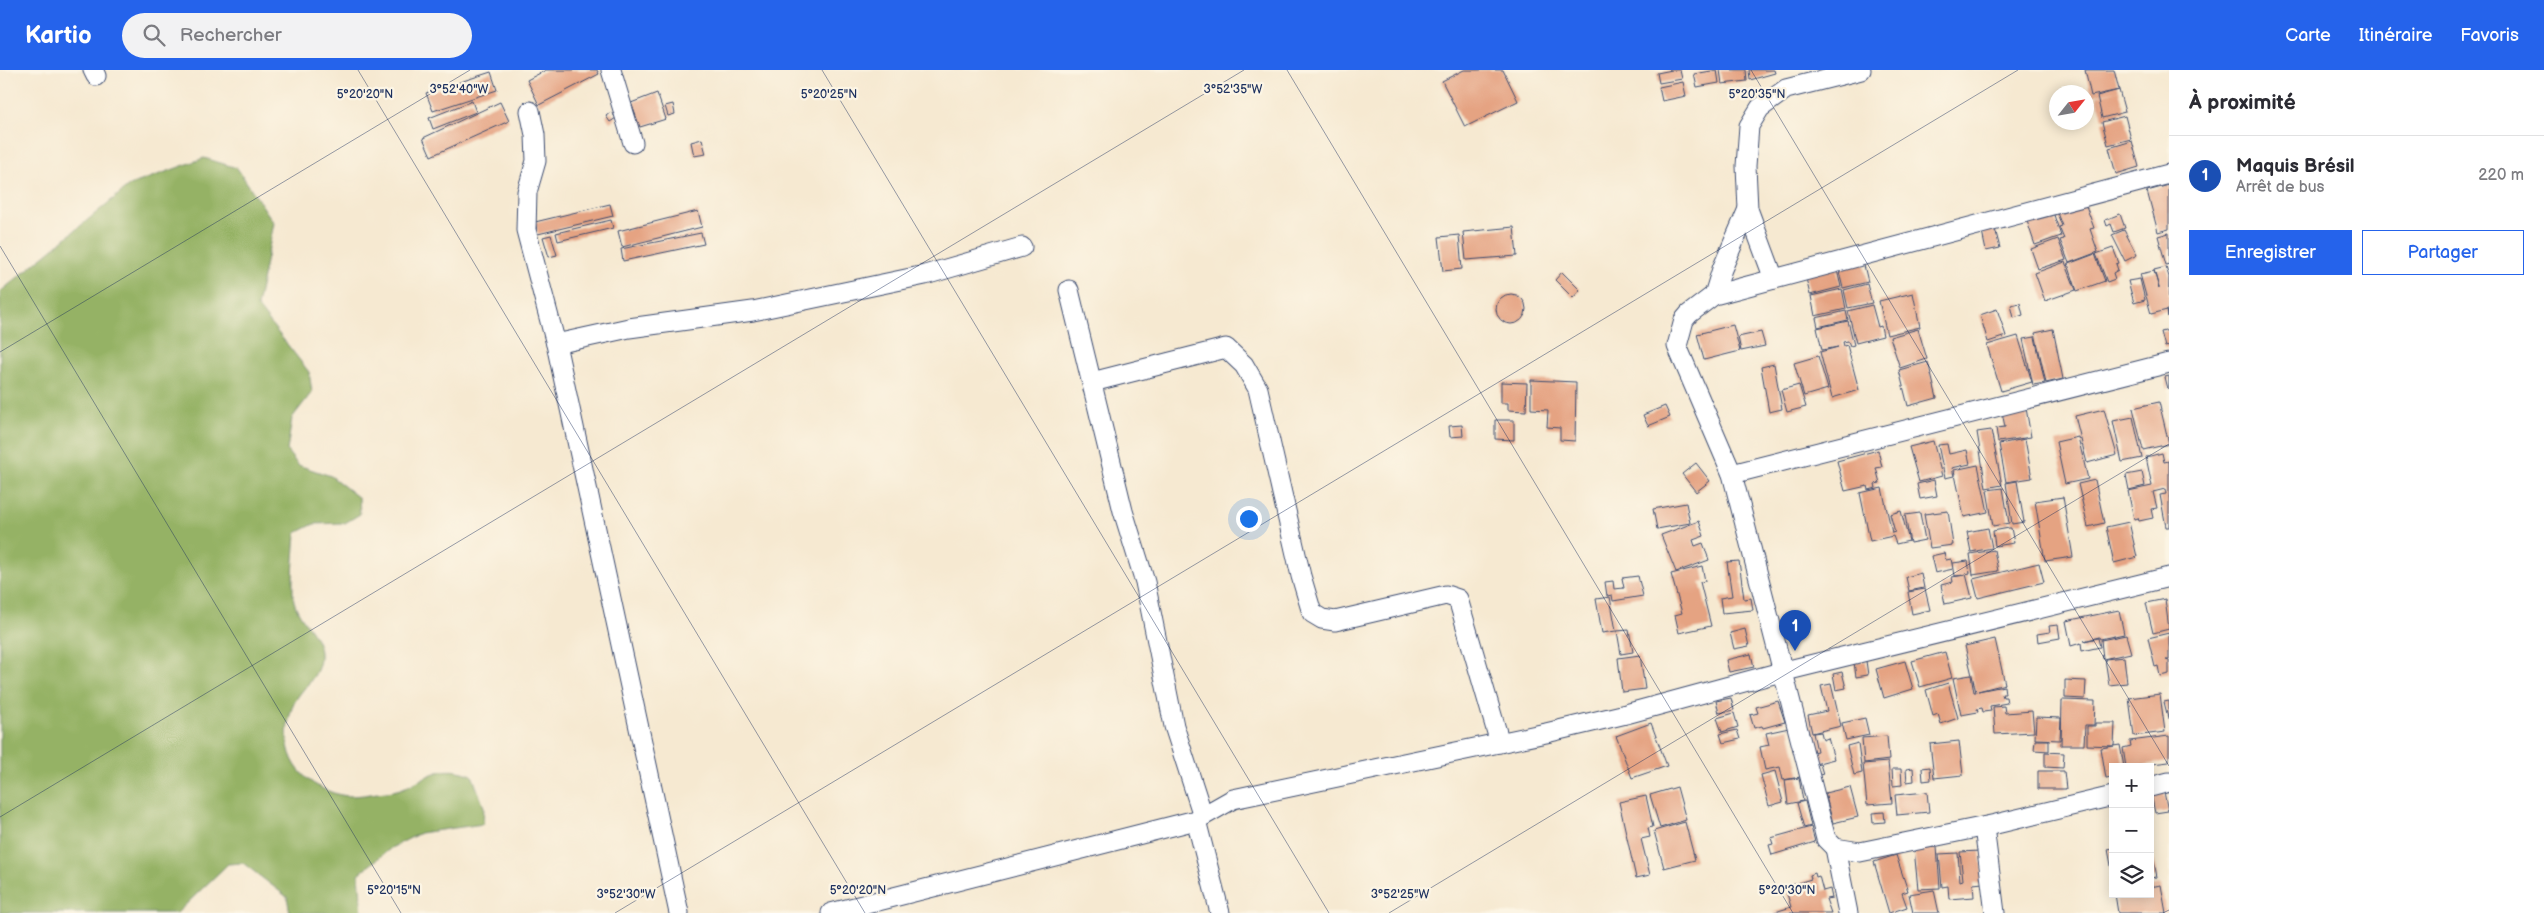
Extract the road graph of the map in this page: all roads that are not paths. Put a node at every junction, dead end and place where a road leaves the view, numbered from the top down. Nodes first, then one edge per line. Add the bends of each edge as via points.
1 (611, 70) edge
2 (1861, 70) edge
3 (530, 111) dead end
4 (633, 143) dead end
5 (2169, 174) edge
6 (1748, 209) junction
7 (1022, 247) dead end
8 (1774, 279) junction
9 (1069, 290) dead end
10 (1714, 295) junction
11 (556, 344) junction
12 (2169, 363) edge
13 (1092, 382) junction
14 (1732, 474) junction
15 (2169, 576) edge
16 (1785, 671) junction
17 (1500, 743) junction
18 (2169, 782) edge
19 (2154, 786) edge
20 (2109, 797) edge
21 (1200, 818) junction
22 (1984, 826) junction
23 (1834, 848) junction
24 (679, 913) edge
25 (831, 913) edge
26 (1220, 913) edge
27 (1848, 913) edge
28 (1995, 913) edge

1 - 4 street
2 - 6 street via 1786,89 1760,108 1749,126 1746,166
3 - 11 street via 536,161 527,192 526,230
5 - 8 street
6 - 8 street
6 - 10 street
7 - 11 street via 925,275 752,311 629,328
8 - 10 street
9 - 13 street
10 - 14 street via 1684,320 1677,346
11 - 24 street
12 - 14 street
13 - 17 street via 1226,348 1244,365 1258,389 1312,613 1335,621 1446,595 1458,599
13 - 21 street via 1123,511 1145,582 1174,726
14 - 16 street
15 - 16 street
16 - 17 street via 1626,714
16 - 23 street via 1826,839
17 - 21 street via 1232,798
18 - 19 street
20 - 22 street
21 - 25 street
21 - 26 street
22 - 23 street via 1860,852
22 - 28 street
23 - 27 street

